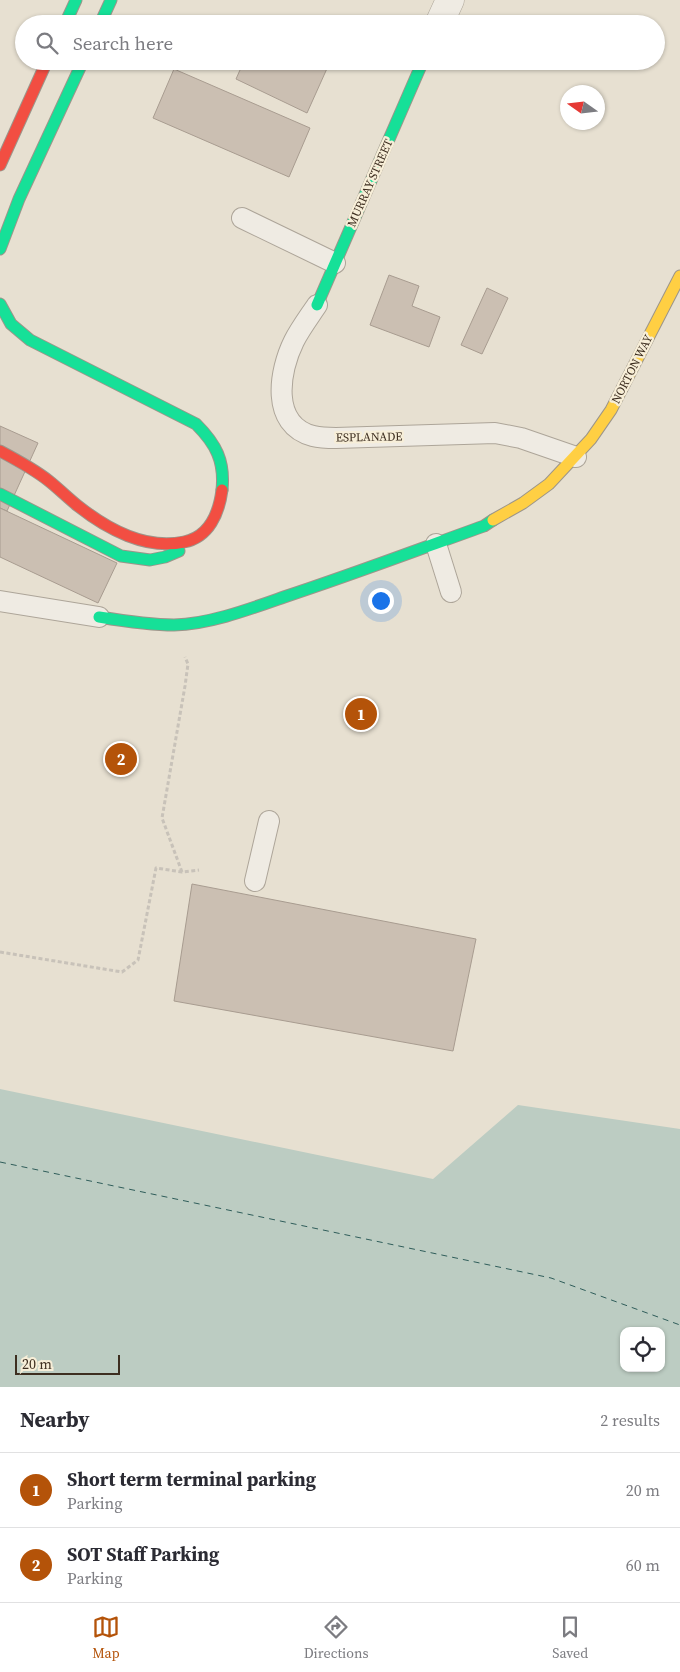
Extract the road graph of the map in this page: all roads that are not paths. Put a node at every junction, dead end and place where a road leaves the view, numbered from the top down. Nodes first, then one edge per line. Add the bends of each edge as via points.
1 (76, 0) edge
2 (111, 0) edge
3 (450, 0) edge
4 (69, 15) edge
5 (104, 15) edge
6 (443, 15) edge
7 (44, 70) edge
8 (79, 70) edge
9 (419, 70) edge
10 (0, 165) edge
11 (242, 218) dead end
12 (0, 248) edge
13 (335, 263) junction
14 (680, 276) edge
15 (0, 304) edge
16 (317, 305) joint
17 (0, 451) edge
18 (576, 457) junction
19 (0, 494) edge
20 (204, 532) junction
21 (436, 544) junction
22 (451, 592) dead end
23 (0, 601) edge
24 (99, 617) joint
25 (269, 821) dead end
26 (255, 881) dead end

1 - 4 main road
2 - 5 main road
3 - 6 street
7 - 10 main road
8 - 12 main road
9 - 13 main road, MURRAY STREET
11 - 13 lane
13 - 16 main road, MURRAY STREET
14 - 18 main road, NORTON WAY via 602,426
15 - 20 main road via 11,324 30,340 196,424 204,432 217,450 223,474 223,493 212,522
16 - 18 lane, ESPLANADE via 294,341 285,366 281,392 286,414 293,424 311,436 495,433 521,438
17 - 20 main road via 48,480 78,507 132,536 159,544 172,544 195,539
18 - 21 main road, NORTON WAY via 523,504 484,526
19 - 20 main road via 108,551 135,560 174,554
21 - 22 lane
21 - 24 main road, NORTON WAY via 240,612 194,623 148,624
23 - 24 lane
25 - 26 lane

